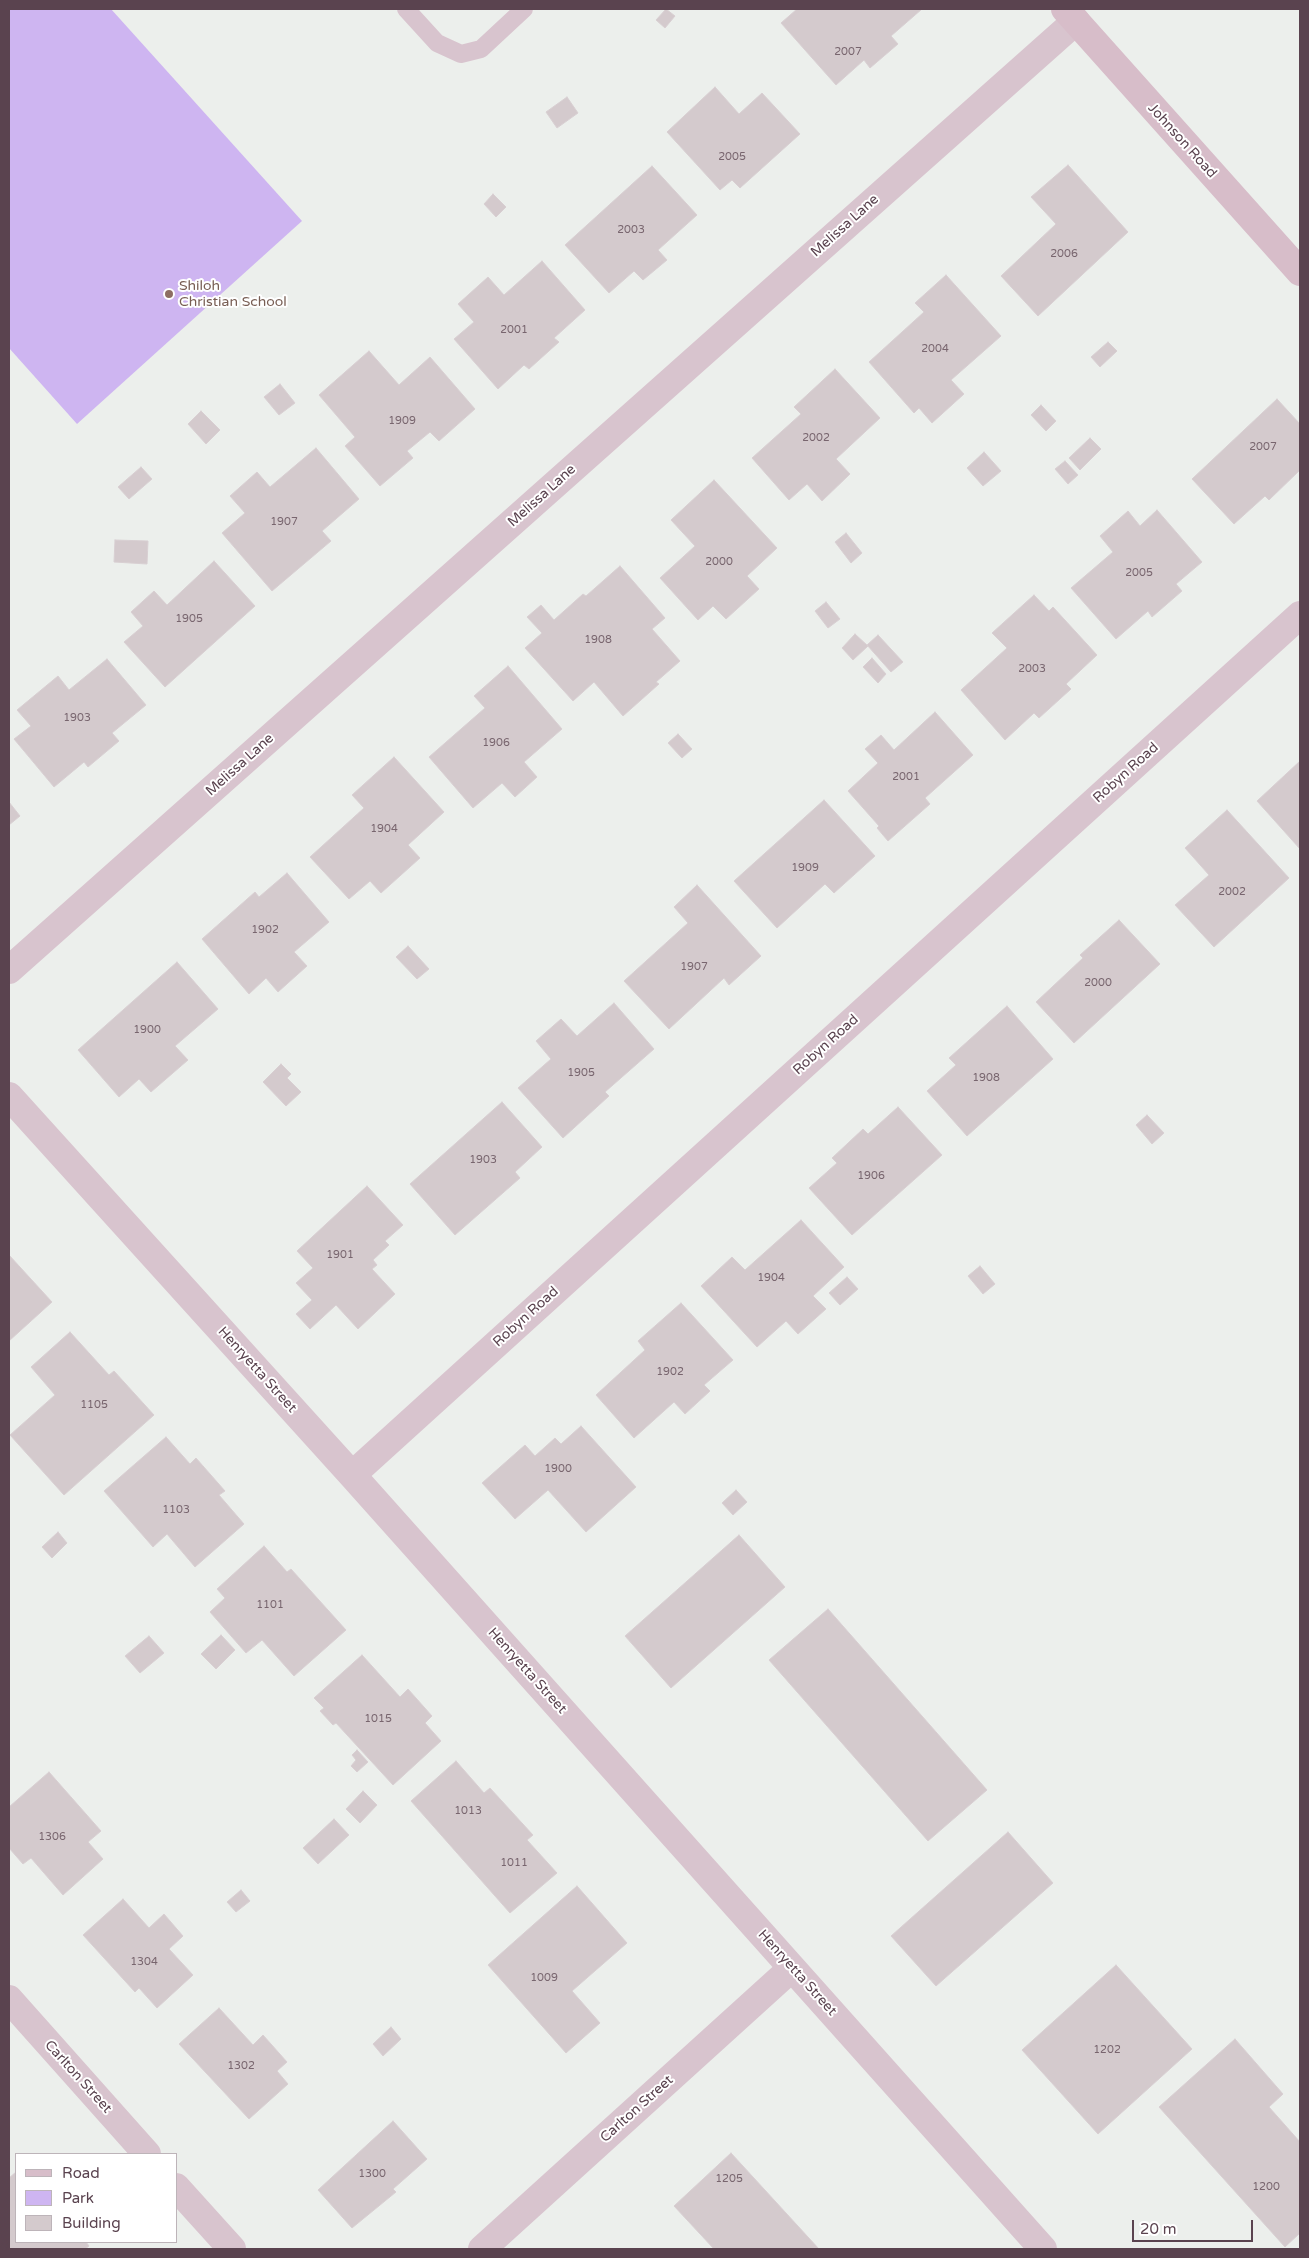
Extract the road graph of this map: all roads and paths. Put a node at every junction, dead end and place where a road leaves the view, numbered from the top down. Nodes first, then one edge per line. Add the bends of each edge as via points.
1 (406, 9) edge
2 (524, 9) edge
3 (1070, 15) edge
4 (1300, 272) edge
5 (1300, 615) edge
6 (9, 970) edge
7 (9, 1096) edge
8 (352, 1475) junction
9 (792, 1968) junction
10 (9, 1999) edge
11 (146, 2153) edge
12 (178, 2189) edge
13 (232, 2249) edge
14 (482, 2249) edge
15 (1043, 2249) edge

1 - 2 lane via 437,43 460,54 481,49
3 - 4 street, Johnson Road
3 - 6 street, Melissa Lane
5 - 8 street, Robyn Road
7 - 8 street, Henryetta Street
8 - 9 street, Henryetta Street
9 - 14 street, Carlton Street
9 - 15 street, Henryetta Street
10 - 11 street, Carlton Street
12 - 13 street

